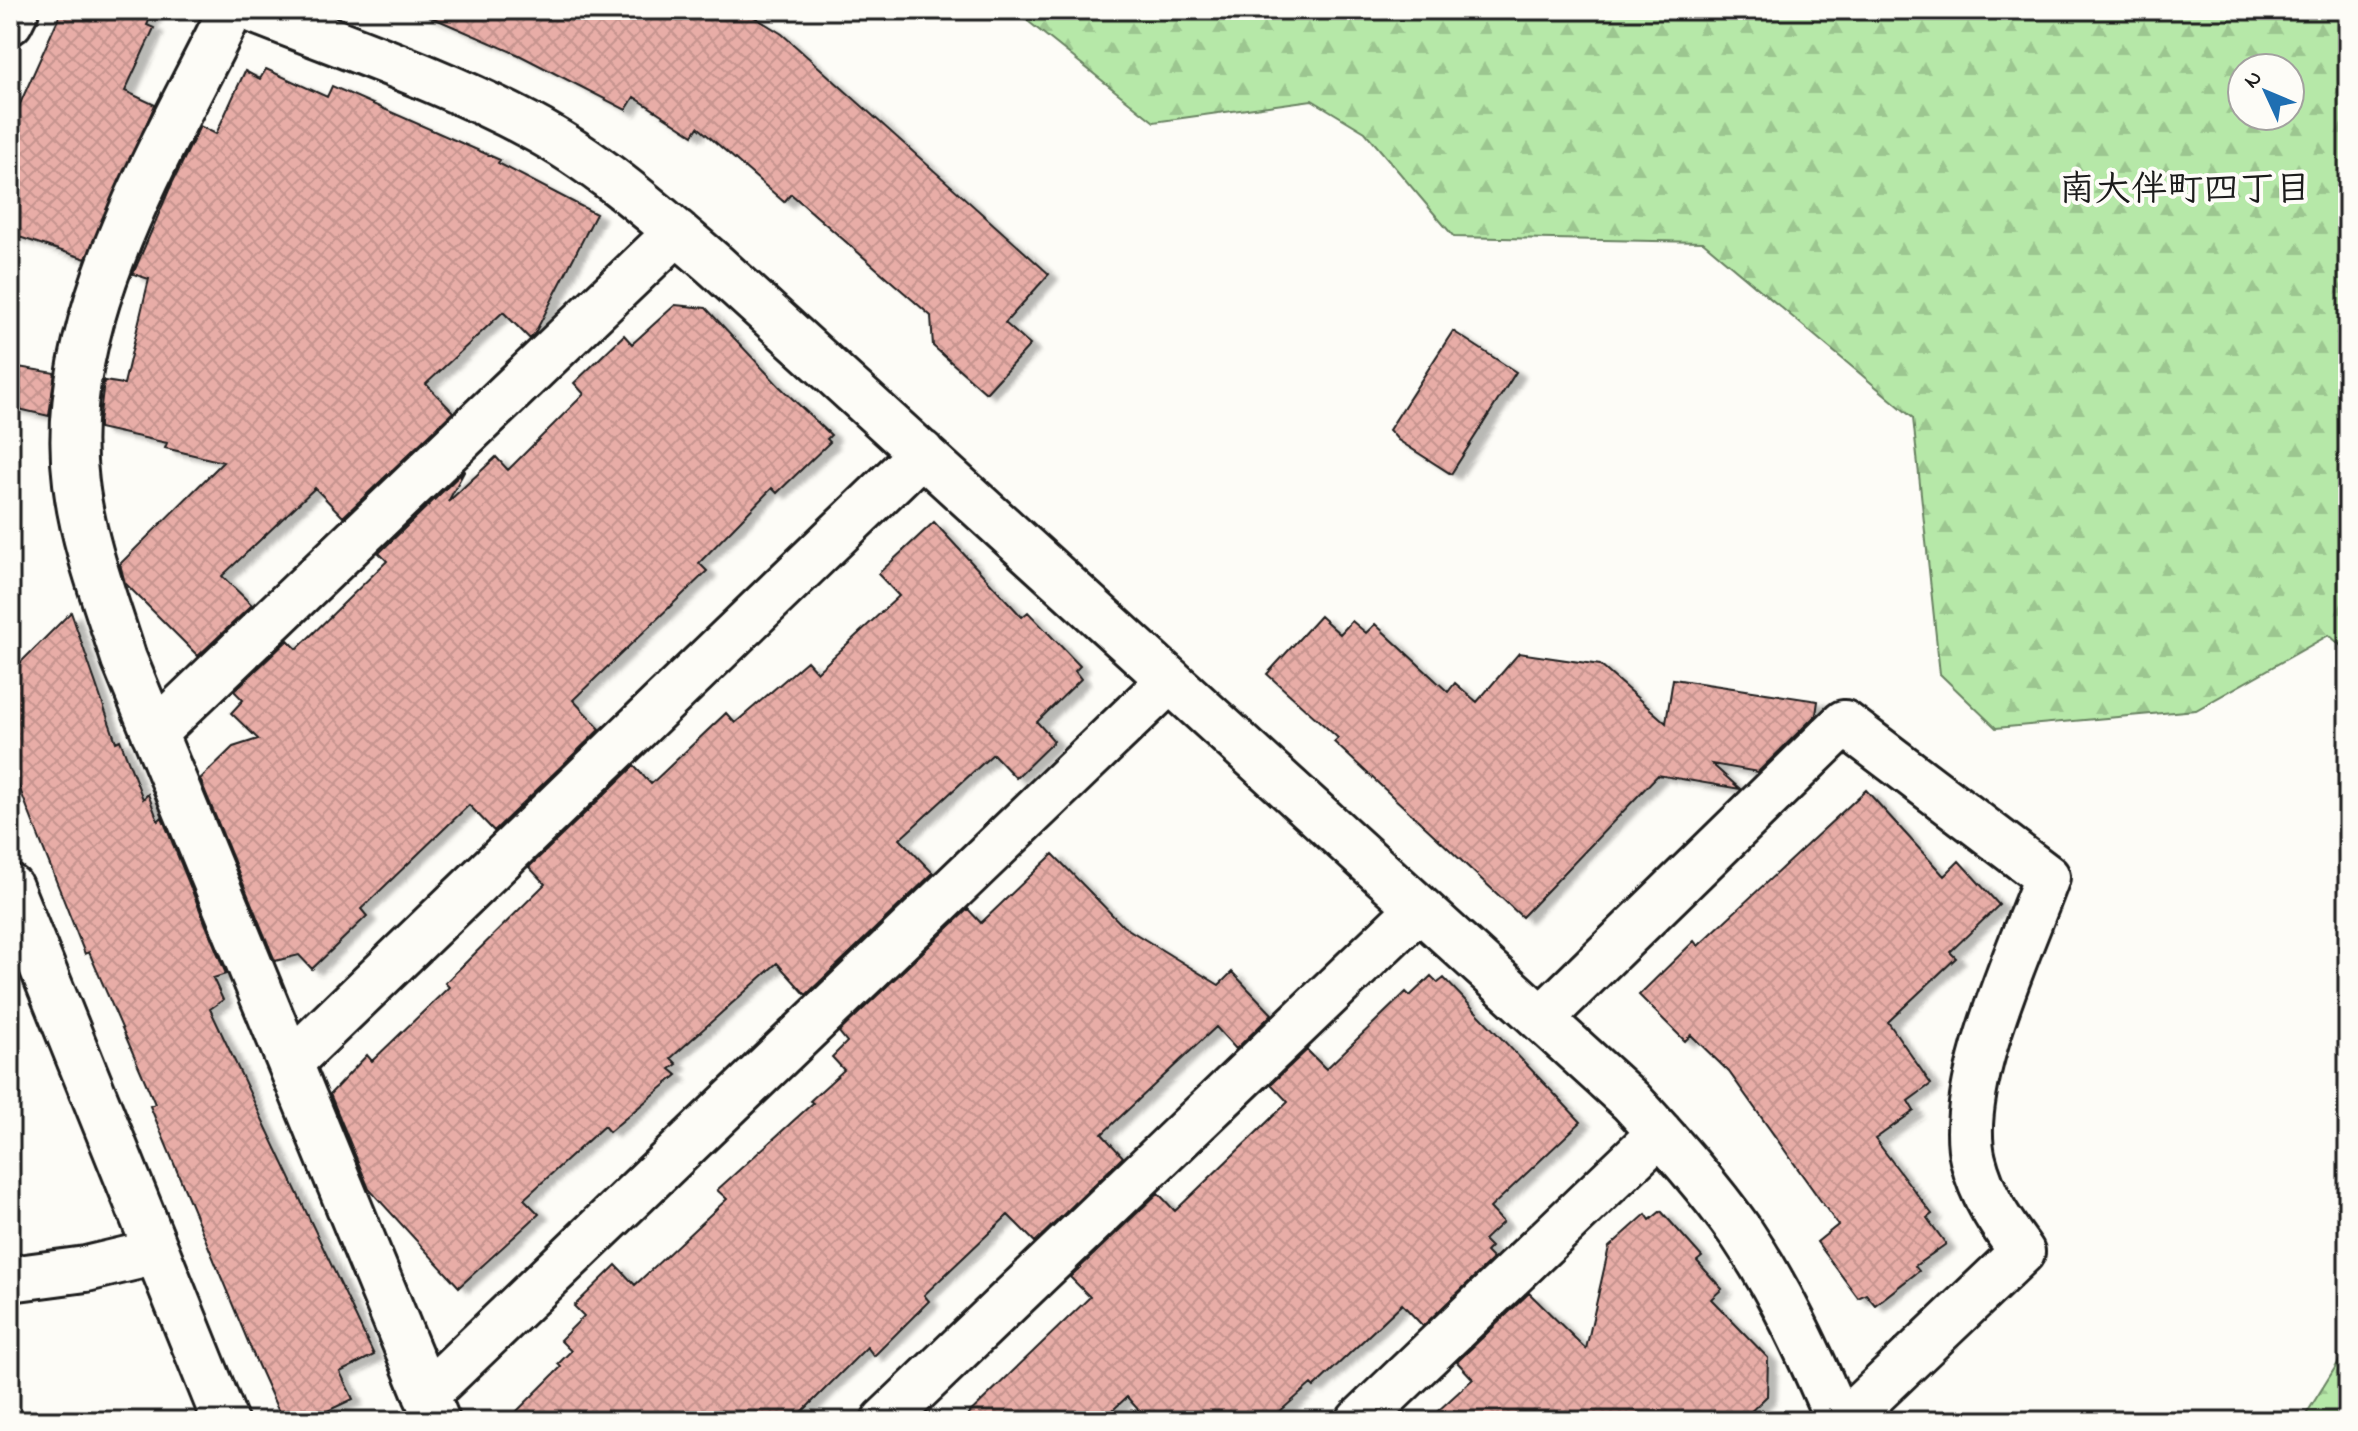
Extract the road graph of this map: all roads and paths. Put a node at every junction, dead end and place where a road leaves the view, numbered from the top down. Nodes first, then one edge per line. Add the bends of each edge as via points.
1 (16, 10) edge
2 (231, 10) edge
3 (253, 10) edge
4 (10, 22) edge
5 (677, 232) junction
6 (922, 453) junction
7 (1170, 680) junction
8 (154, 733) junction
9 (10, 887) edge
10 (1419, 908) junction
11 (1541, 1019) junction
12 (290, 1063) junction
13 (1660, 1133) junction
14 (157, 1252) junction
15 (10, 1279) edge
16 (432, 1408) edge
17 (225, 1421) edge
18 (884, 1421) edge
19 (1359, 1421) edge
20 (1838, 1421) edge
21 (1845, 1421) edge

1 - 4 street
2 - 8 street via 116,247 89,320 73,411 76,483 90,550
3 - 5 street via 532,127 601,172
5 - 6 street
5 - 8 street
6 - 7 street
6 - 12 street
7 - 10 street
7 - 16 street
8 - 12 street
9 - 14 street
10 - 11 street
10 - 18 street
11 - 13 street
11 - 21 street via 1844,723 2047,877 1983,1052 1970,1127 1972,1157 1991,1211 2022,1252
12 - 16 street
13 - 19 street
13 - 20 street via 1742,1234 1815,1366
14 - 15 street
14 - 17 street

